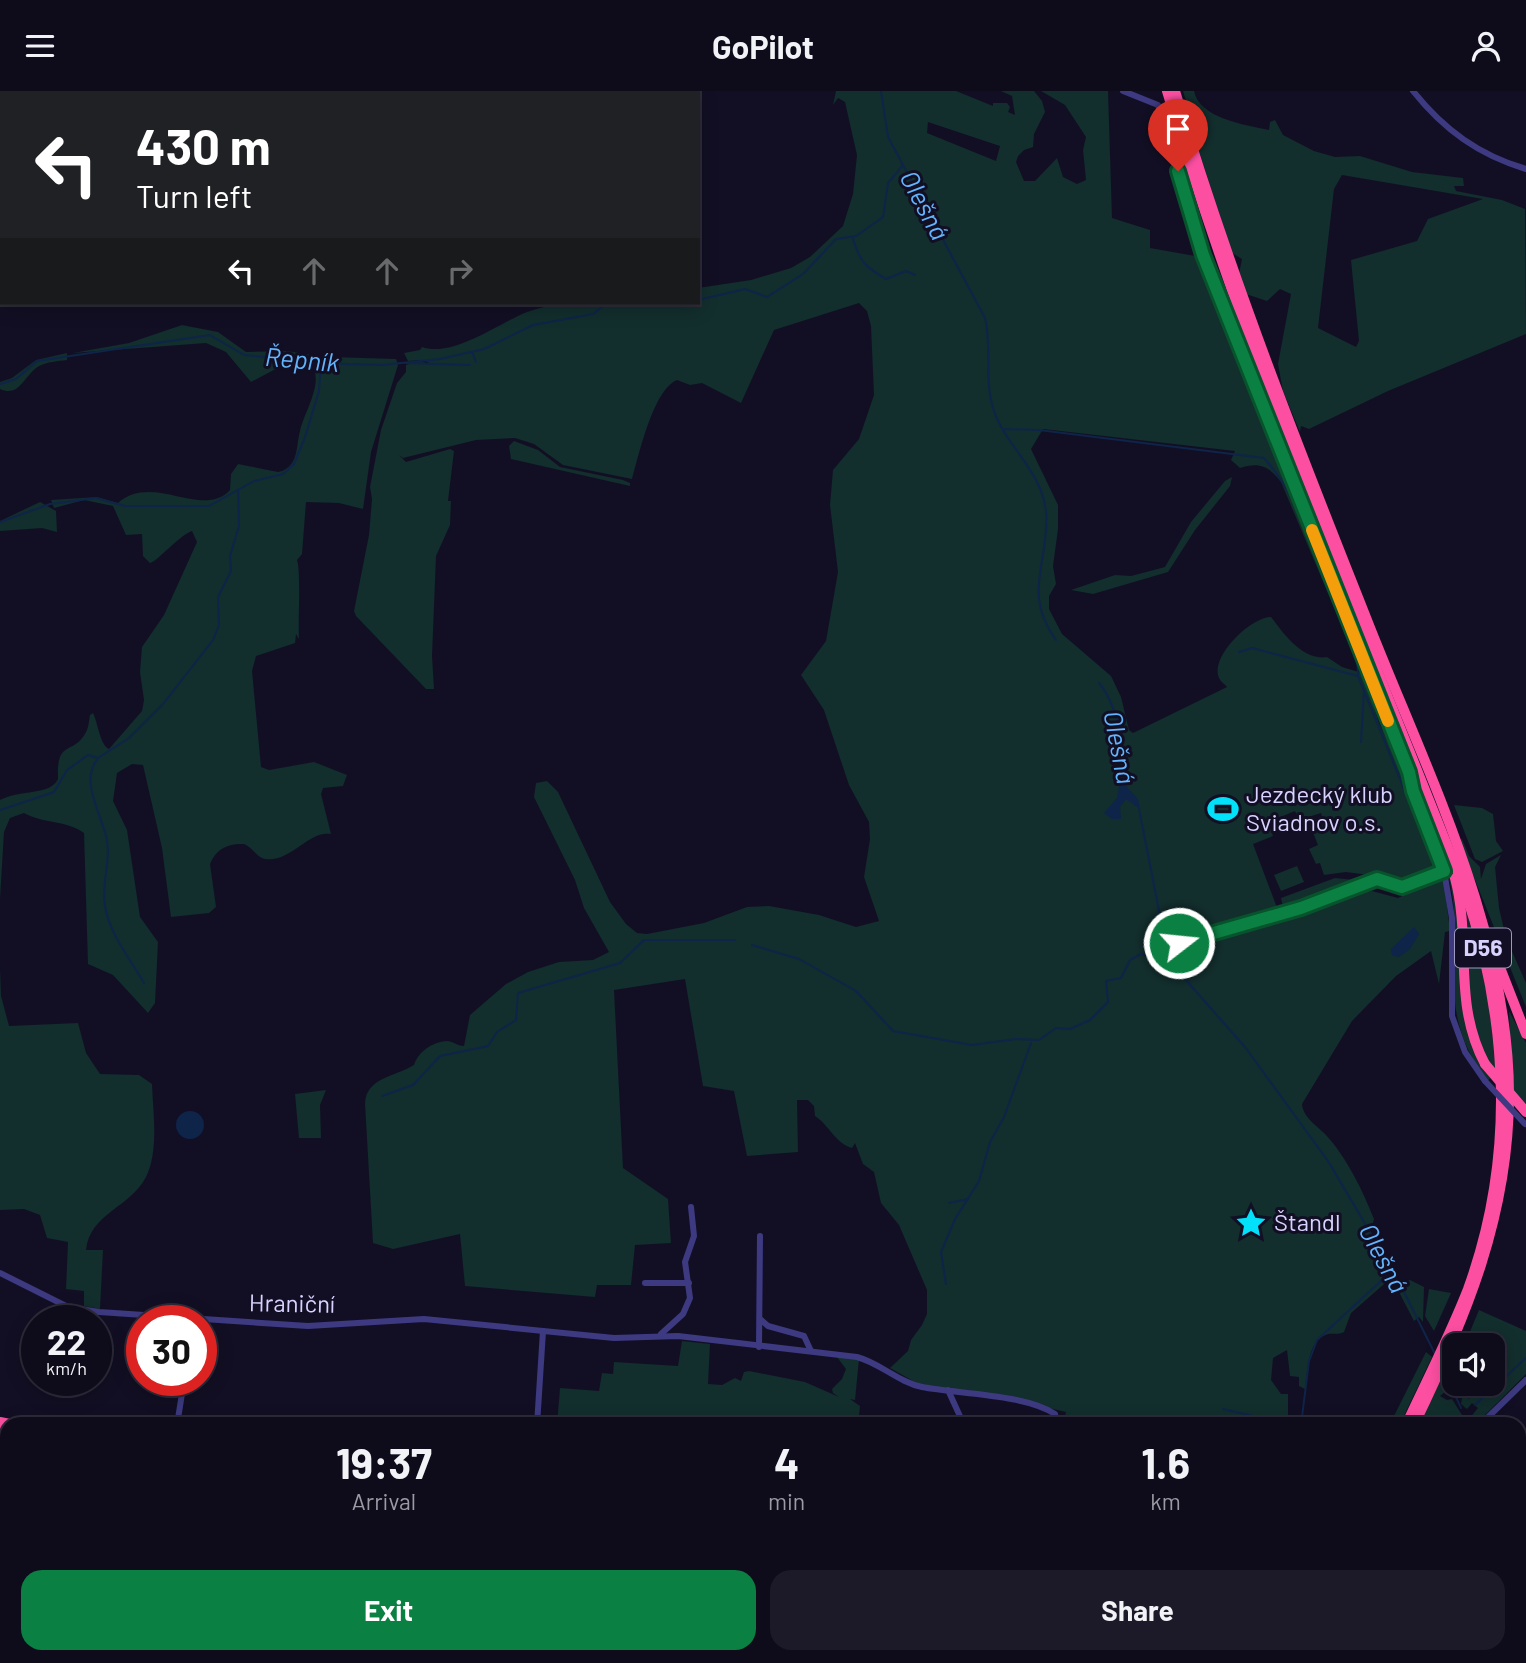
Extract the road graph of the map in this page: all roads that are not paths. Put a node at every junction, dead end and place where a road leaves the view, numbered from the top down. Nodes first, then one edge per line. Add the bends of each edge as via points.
1 (1123, 91) edge
2 (1167, 91) edge
3 (1175, 91) edge
4 (1413, 91) edge
5 (1526, 169) edge
6 (1439, 824) junction
7 (1444, 871) junction
8 (1485, 927) junction
9 (1179, 943) dead end
10 (1526, 1034) edge
11 (1526, 1113) edge
12 (1526, 1124) edge
13 (691, 1207) dead end
14 (760, 1236) dead end
15 (0, 1273) edge
16 (645, 1283) dead end
17 (689, 1283) junction
18 (126, 1313) edge
19 (760, 1319) junction
20 (217, 1321) edge
21 (543, 1331) junction
22 (661, 1334) junction
23 (759, 1347) junction
24 (811, 1351) junction
25 (1440, 1363) junction
26 (1526, 1380) edge
27 (948, 1390) junction
28 (182, 1396) edge
29 (178, 1417) edge
30 (538, 1417) edge
31 (960, 1417) edge
32 (1056, 1417) edge
33 (1410, 1417) edge
34 (1417, 1417) edge
35 (1488, 1417) edge

1 - 7 street via 1158,105 1203,255
2 - 6 highway, D56 via 1249,342
3 - 8 highway, D56 via 1256,340
4 - 5 street via 1461,139
6 - 11 highway, bridge via 1461,905 1467,1019 1485,1064
6 - 25 highway, D56 via 1488,966 1502,1079 1499,1150 1488,1221
7 - 9 street via 1402,887 1377,879 1301,908
7 - 12 street, bridge via 1452,918 1452,1016 1465,1052
8 - 10 highway
8 - 25 highway, D56 via 1507,1043 1506,1151 1485,1257
13 - 17 street via 694,1236 685,1262
14 - 19 street
15 - 18 street, Hraniční via 68,1307
16 - 17 street
17 - 22 street via 690,1298 683,1314
19 - 23 street
19 - 24 street via 768,1327 804,1336
20 - 21 street, Hraniční via 308,1326 424,1319
21 - 22 street, Hraniční via 614,1338
21 - 30 street
22 - 23 street, Hraniční
23 - 24 street, Hraniční
24 - 27 street, Hraniční via 877,1362 918,1386
25 - 33 highway, D56
25 - 34 highway, D56
26 - 35 street
27 - 31 street
27 - 32 street, Hraniční via 1043,1408
28 - 29 street

